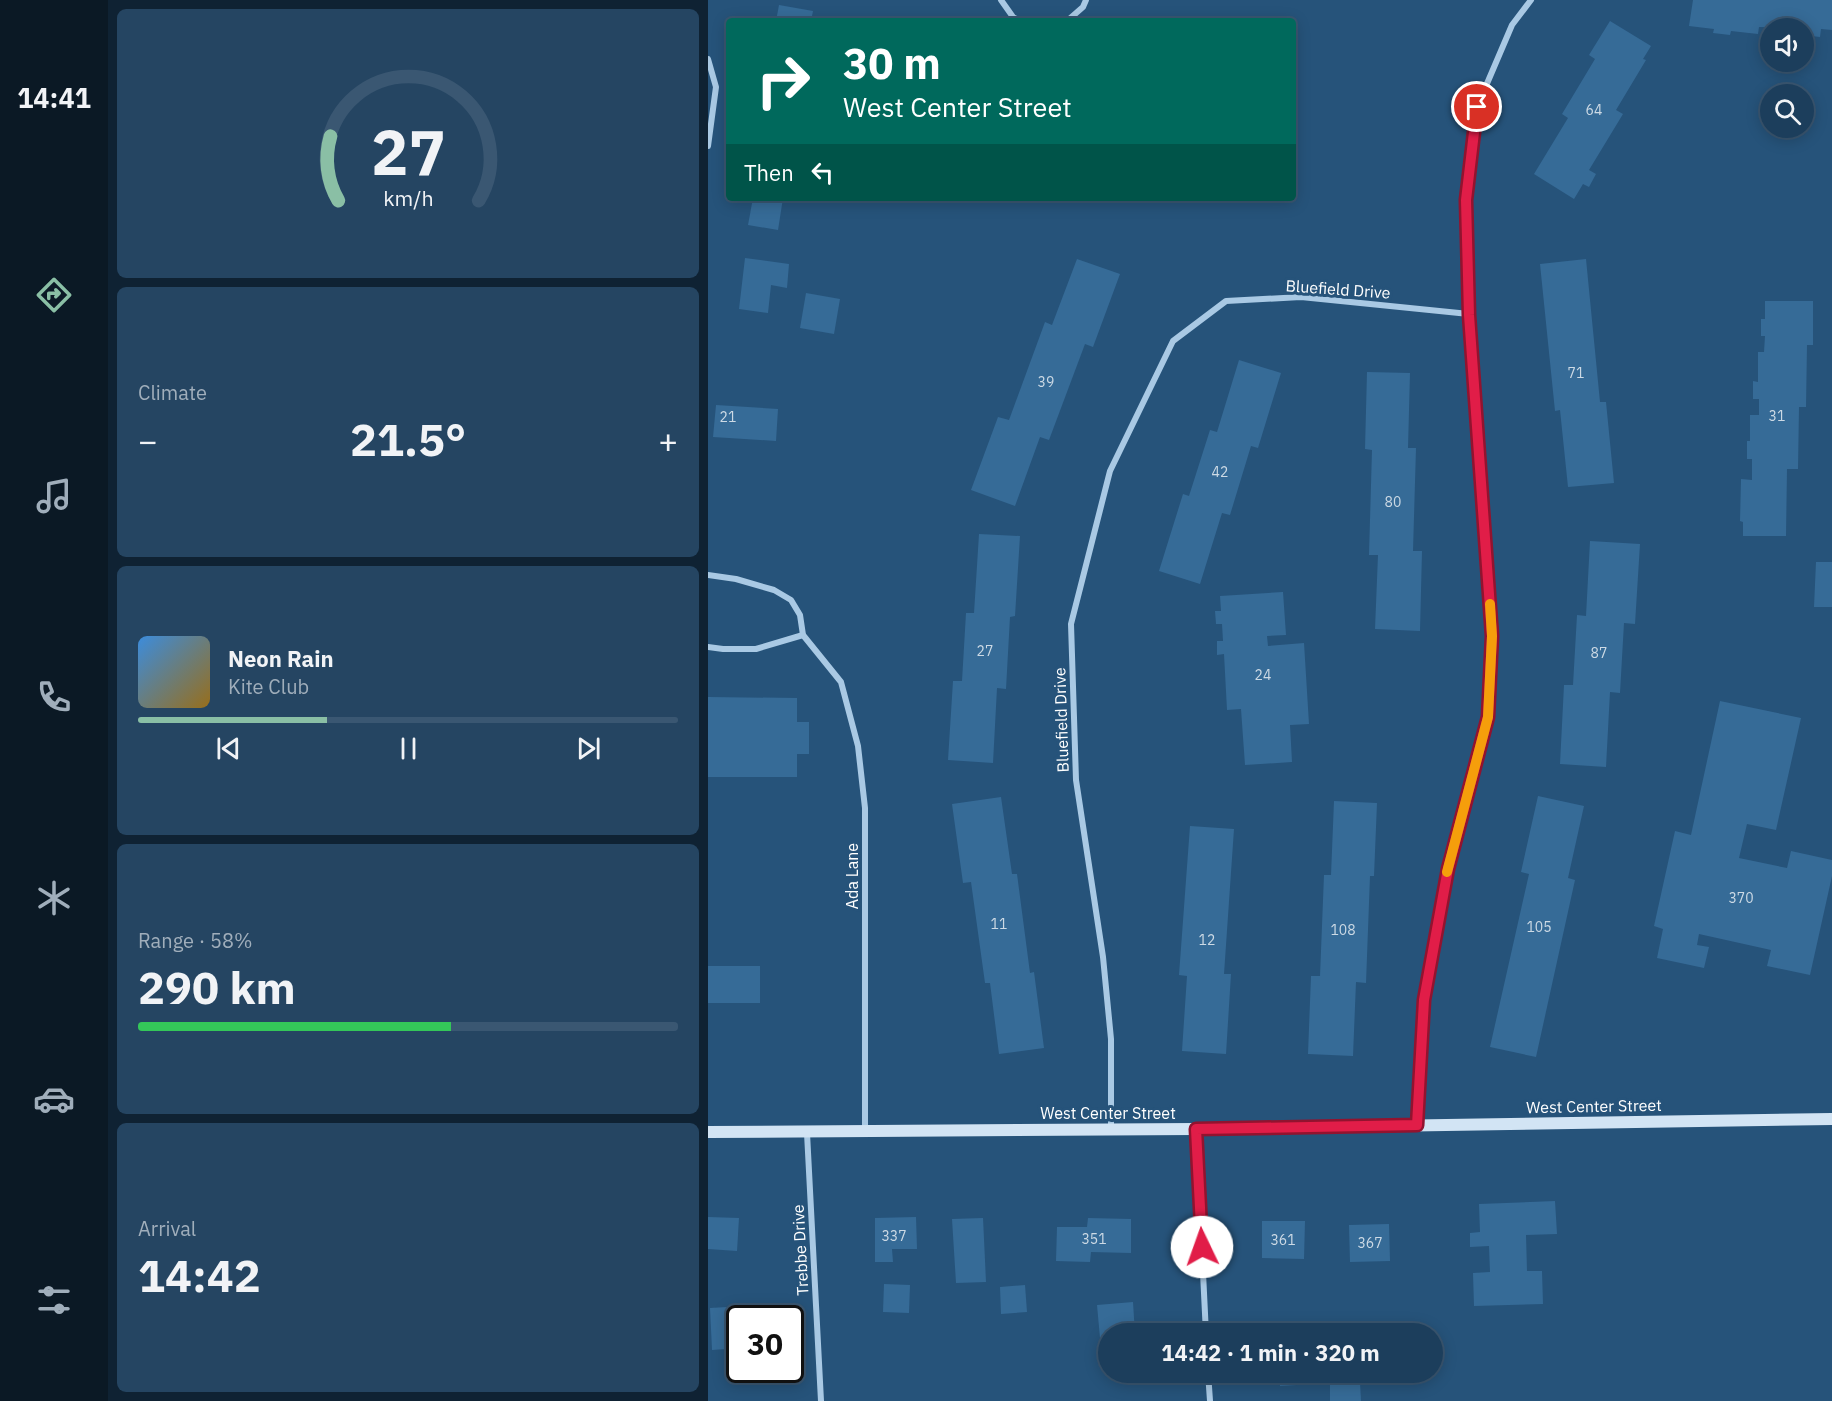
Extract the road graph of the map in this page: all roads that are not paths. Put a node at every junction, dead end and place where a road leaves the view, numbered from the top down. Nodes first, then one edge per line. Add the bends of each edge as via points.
1 (1001, 0) edge
2 (1086, 0) edge
3 (1531, 0) edge
4 (1015, 18) edge
5 (1070, 18) edge
6 (708, 59) edge
7 (708, 146) edge
8 (1469, 315) junction
9 (708, 575) edge
10 (803, 635) junction
11 (708, 646) edge
12 (1832, 1119) edge
13 (1417, 1125) junction
14 (1111, 1128) junction
15 (1196, 1129) junction
16 (708, 1132) edge
17 (866, 1132) junction
18 (807, 1133) junction
19 (1205, 1323) edge
20 (1209, 1383) edge
21 (821, 1401) edge
22 (1210, 1401) edge

1 - 4 street
2 - 5 street
3 - 8 street via 1512,25 1477,107 1466,200
6 - 7 street via 716,87
8 - 13 street via 1492,636 1488,717 1448,869 1424,1000
8 - 14 street, Bluefield Drive via 1301,297 1226,301 1173,341 1110,471 1071,624 1076,780 1103,957 1111,1039
9 - 10 street, Ada Lane via 774,590 792,600 800,615
10 - 11 street via 756,649
10 - 17 street, Ada Lane via 841,682 858,746 865,808
12 - 13 main road, West Center Street
13 - 15 main road, West Center Street
14 - 15 main road, West Center Street
14 - 17 main road, West Center Street
15 - 19 street
16 - 18 main road, West Center Street
17 - 18 main road, West Center Street
18 - 21 street, Trebbe Drive
20 - 22 street

